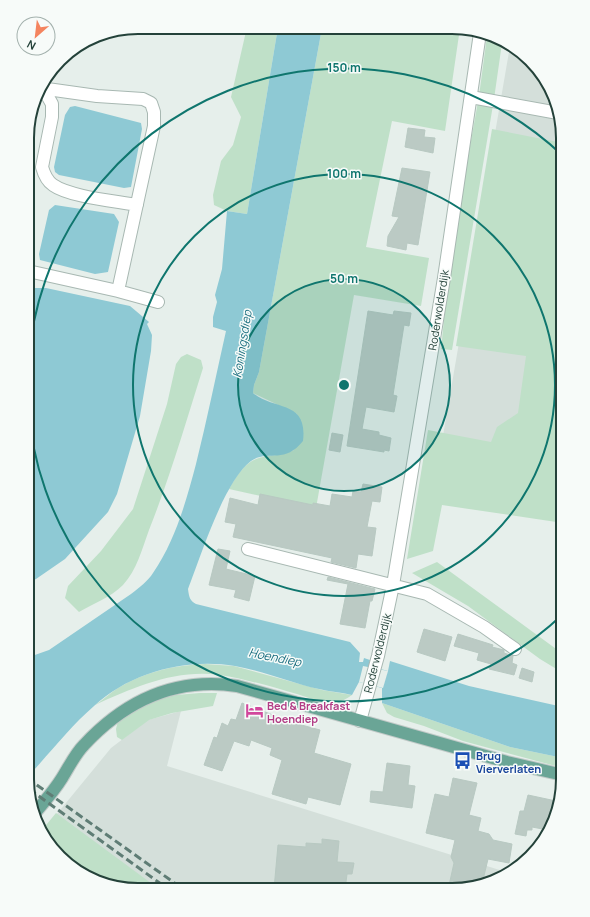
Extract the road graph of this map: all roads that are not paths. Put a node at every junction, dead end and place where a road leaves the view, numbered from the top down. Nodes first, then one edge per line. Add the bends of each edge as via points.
1 (479, 38) edge
2 (47, 89) edge
3 (44, 93) edge
4 (471, 97) junction
5 (552, 112) edge
6 (137, 205) junction
7 (34, 273) edge
8 (118, 291) junction
9 (158, 302) dead end
10 (248, 549) dead end
11 (393, 585) junction
12 (515, 649) dead end
13 (360, 721) junction
14 (556, 773) edge
15 (39, 808) edge

1 - 4 street, Roderwolderdijk
2 - 6 street via 143,99 151,103 154,126
3 - 6 street via 52,104 52,117 42,167 53,185 73,193
4 - 5 street
4 - 11 street, Roderwolderdijk
6 - 8 street
7 - 8 street
8 - 9 street
10 - 11 street
11 - 12 street via 426,594 484,627
11 - 13 street, Roderwolderdijk via 378,656
13 - 14 main road
13 - 15 main road via 237,686 221,684 174,688 145,697 116,716 84,745

